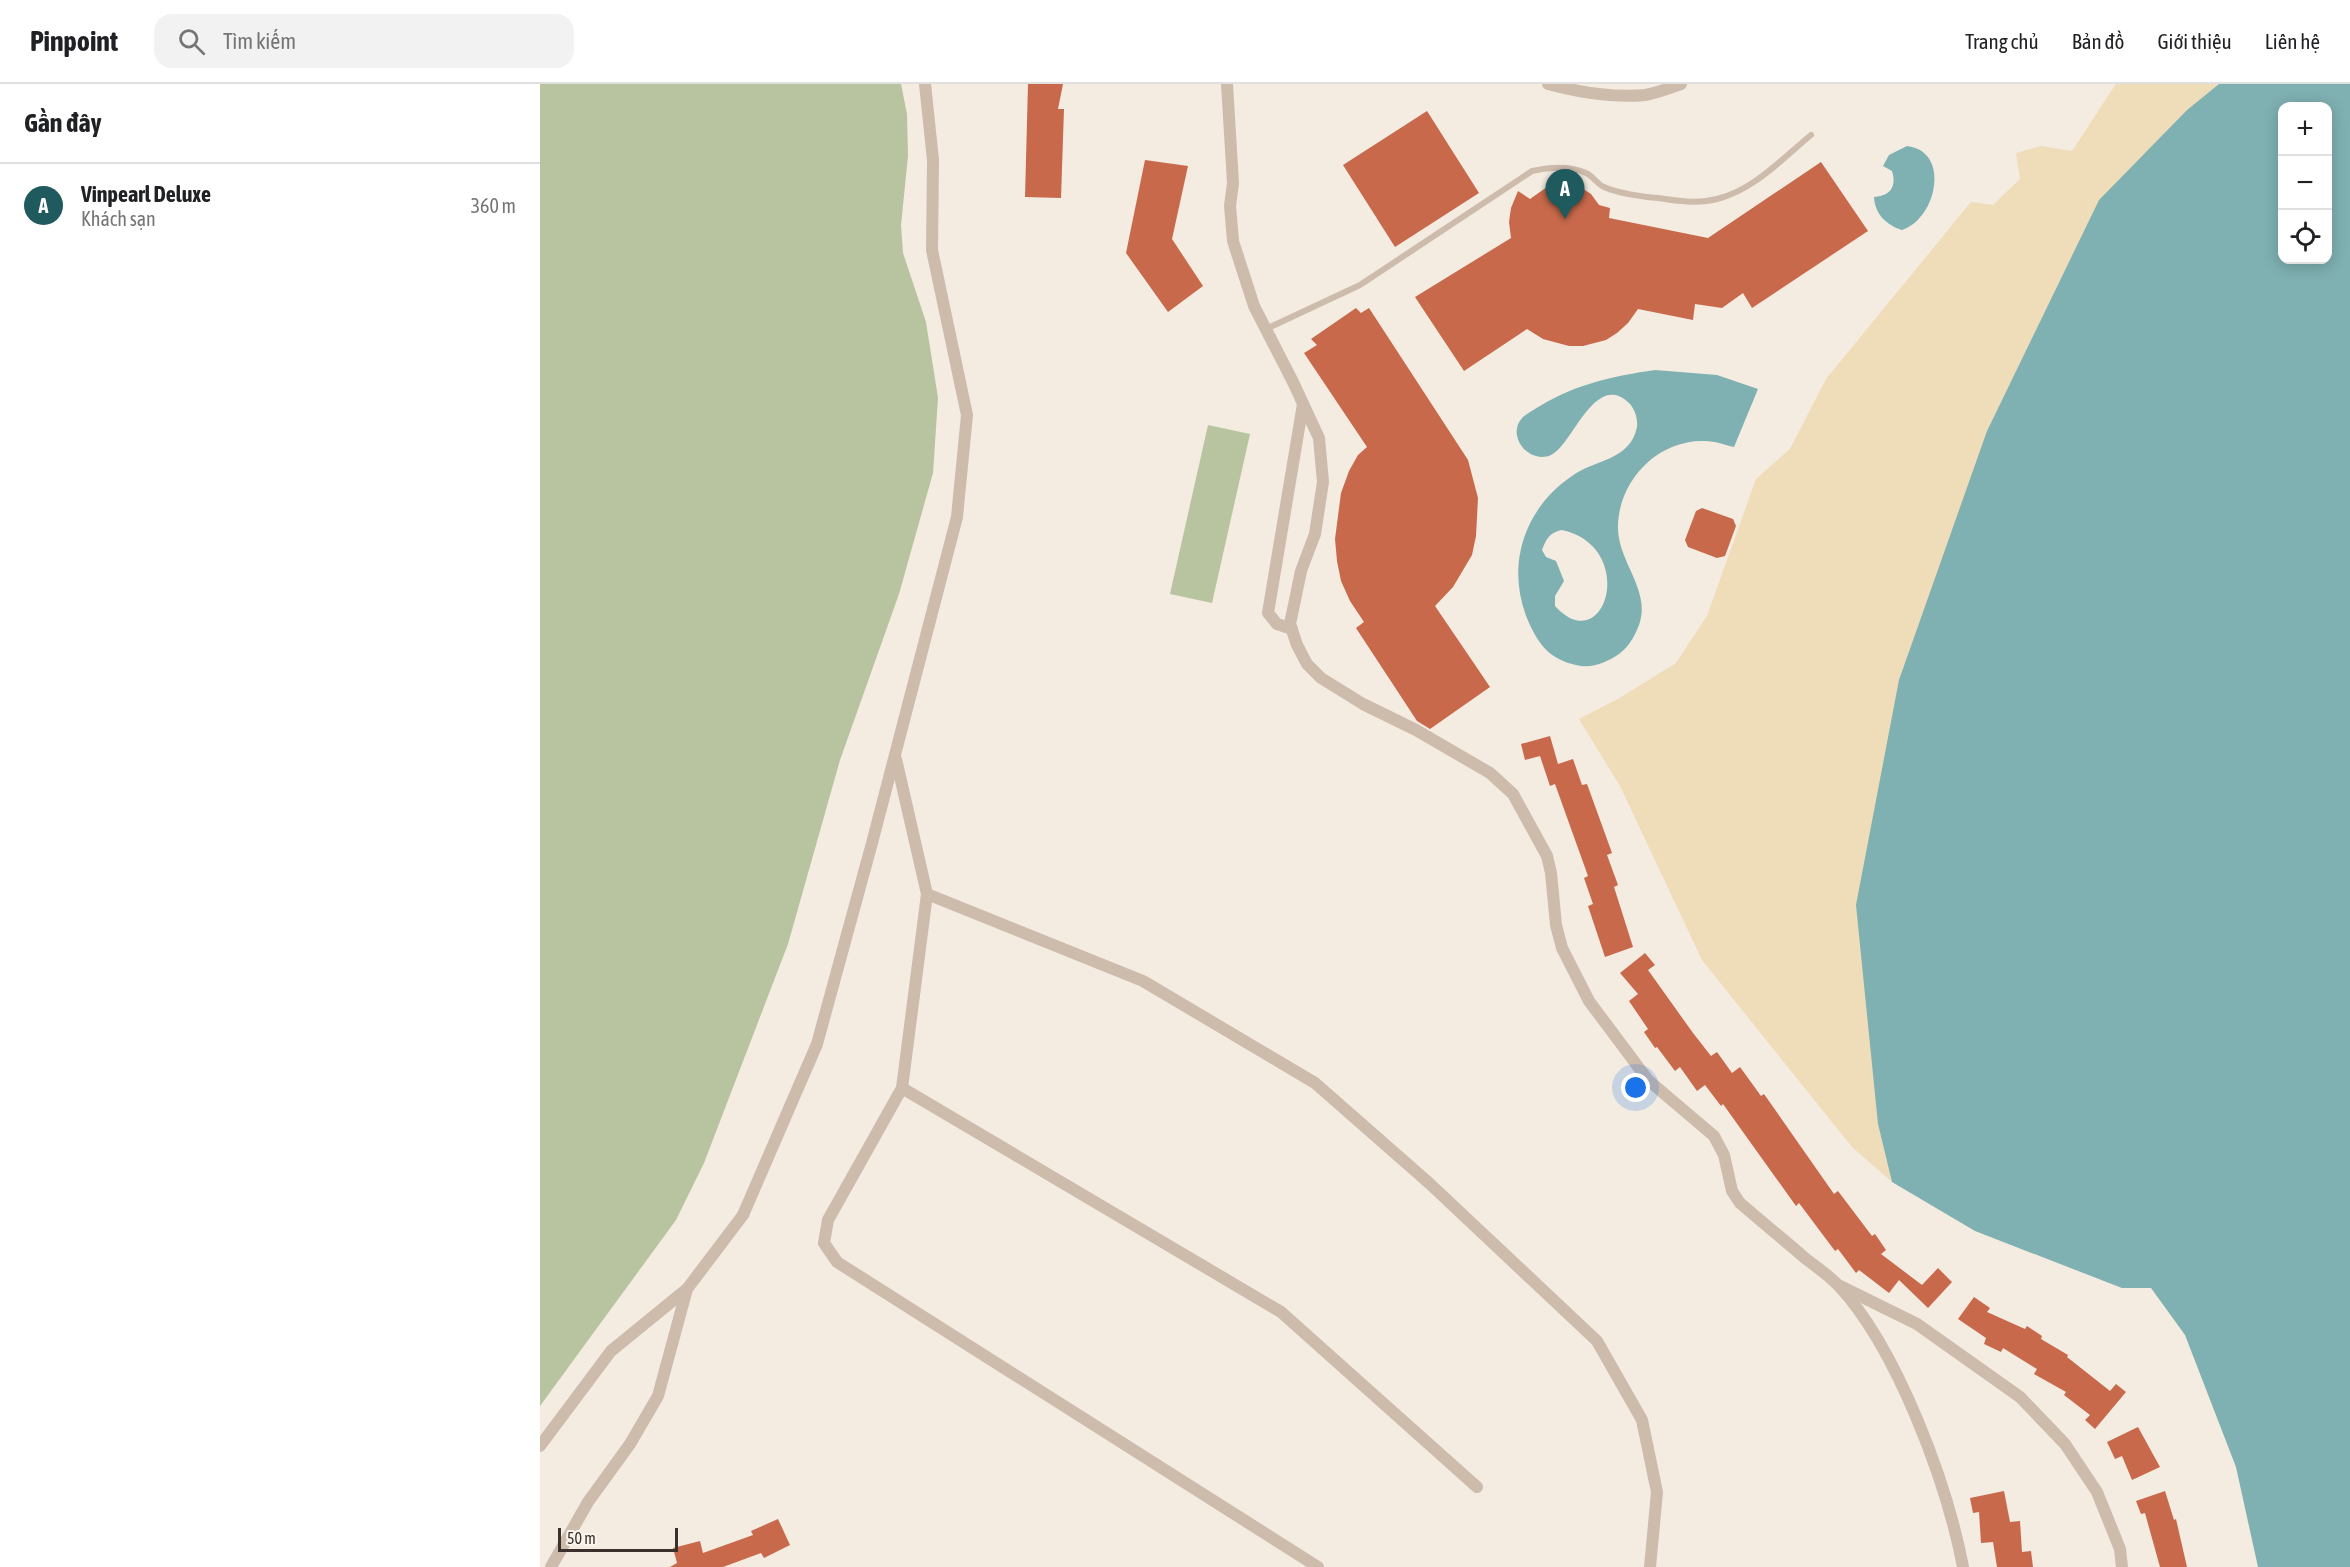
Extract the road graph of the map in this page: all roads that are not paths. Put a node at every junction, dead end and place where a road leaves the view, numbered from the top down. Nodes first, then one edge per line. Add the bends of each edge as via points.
1 (925, 84) edge
2 (1227, 84) edge
3 (1548, 84) edge
4 (1682, 84) edge
5 (1811, 135) dead end
6 (1266, 328) junction
7 (1303, 404) junction
8 (1292, 629) junction
9 (895, 754) junction
10 (927, 894) junction
11 (902, 1088) junction
12 (1837, 1284) junction
13 (687, 1289) junction
14 (540, 1446) edge
15 (1477, 1487) dead end
16 (550, 1567) edge
17 (1318, 1567) edge
18 (1650, 1567) edge
19 (1963, 1567) edge
20 (2122, 1567) edge

1 - 9 street via 933,160 932,250 967,415 957,517
2 - 6 street via 1233,241 1254,306
3 - 4 street via 1646,94
5 - 6 lane via 1757,180 1715,200 1651,198 1603,187 1587,173 1551,166 1532,171 1360,285
6 - 7 street
7 - 8 street via 1319,438 1323,482 1315,534 1295,596
7 - 8 street via 1268,613 1277,624
8 - 12 street via 1307,664 1321,678 1490,773 1513,794 1546,856 1562,948 1589,1000 1648,1080 1714,1136 1724,1155 1732,1191 1740,1203
9 - 10 street
9 - 13 street via 817,1044 743,1215
10 - 11 street
10 - 18 street via 1143,981 1315,1083 1429,1182 1597,1341 1642,1420 1657,1492
11 - 15 street via 1281,1312
11 - 17 street via 828,1220 824,1243 837,1262
12 - 19 street via 1879,1342 1912,1407 1946,1502
12 - 20 street via 1917,1324 2020,1397 2065,1444 2097,1492 2120,1549
13 - 14 street via 611,1351
13 - 16 street via 658,1396

